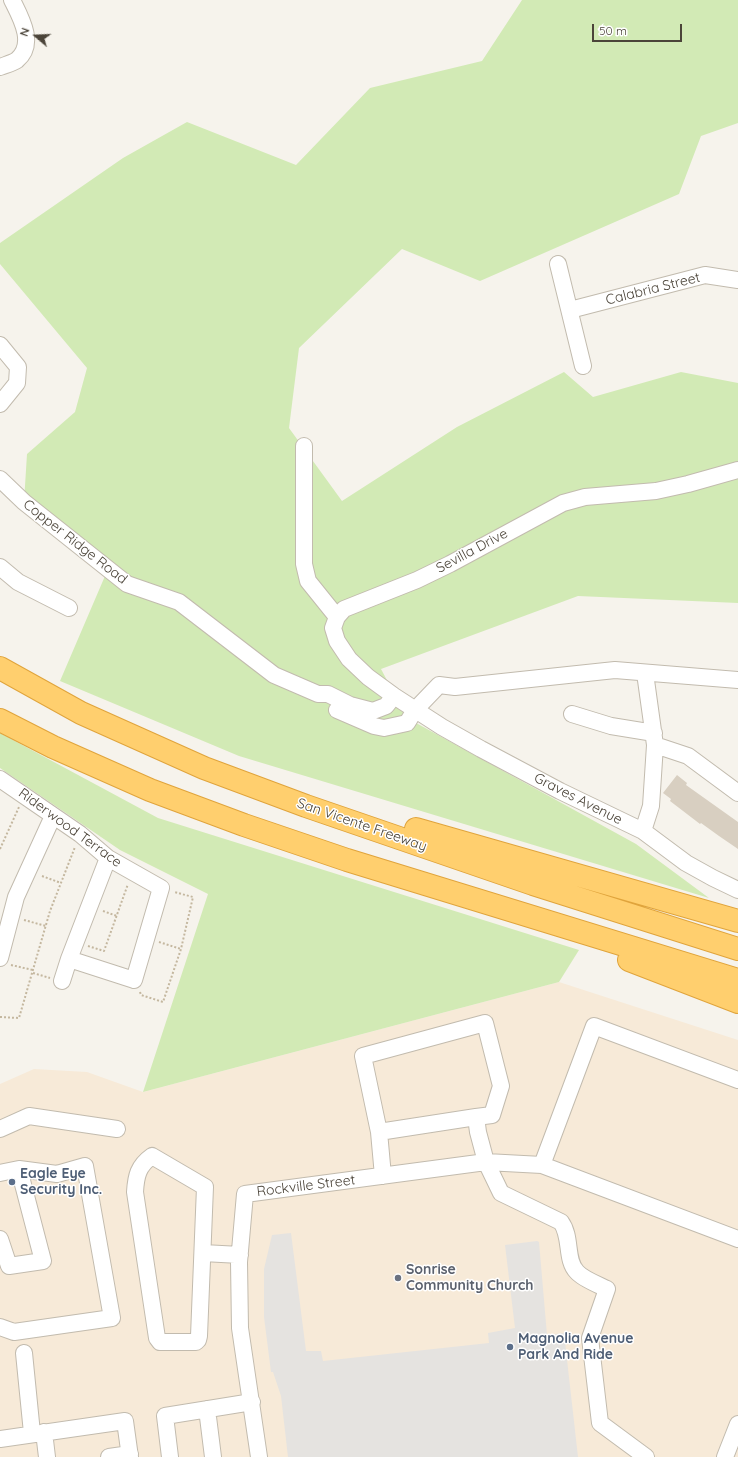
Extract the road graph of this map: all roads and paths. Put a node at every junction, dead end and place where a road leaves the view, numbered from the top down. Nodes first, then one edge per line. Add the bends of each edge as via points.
1 (12, 0) edge
2 (0, 67) edge
3 (558, 264) dead end
4 (738, 280) edge
5 (570, 310) junction
6 (0, 345) edge
7 (583, 366) dead end
8 (0, 404) edge
9 (304, 446) dead end
10 (738, 470) edge
11 (0, 479) edge
12 (0, 567) edge
13 (69, 608) dead end
14 (337, 617) junction
15 (0, 668) edge
16 (645, 673) junction
17 (738, 680) edge
18 (318, 694) junction
19 (394, 696) junction
20 (415, 710) junction
21 (572, 714) dead end
22 (0, 720) edge
23 (655, 739) junction
24 (204, 768) junction
25 (0, 779) edge
26 (738, 793) edge
27 (24, 795) junction
28 (53, 816) junction
29 (642, 831) junction
30 (80, 834) junction
31 (1, 843) edge
32 (0, 850) edge
33 (108, 858) junction
34 (28, 870) junction
35 (132, 872) junction
36 (61, 883) junction
37 (161, 888) junction
38 (738, 890) edge
39 (11, 916) junction
40 (738, 921) edge
41 (46, 926) junction
42 (572, 929) junction
43 (147, 938) junction
44 (181, 949) junction
45 (738, 949) edge
46 (104, 951) dead end
47 (69, 959) junction
48 (3, 961) edge
49 (32, 972) junction
50 (738, 980) edge
51 (62, 981) joint
52 (138, 987) junction
53 (738, 1002) edge
54 (0, 1017) edge
55 (738, 1080) edge
56 (476, 1118) junction
57 (0, 1128) edge
58 (117, 1129) dead end
59 (379, 1132) junction
60 (486, 1162) junction
61 (542, 1165) junction
62 (19, 1169) junction
63 (0, 1173) edge
64 (383, 1176) junction
65 (738, 1239) edge
66 (0, 1241) edge
67 (203, 1253) junction
68 (240, 1255) junction
69 (0, 1326) edge
70 (24, 1353) dead end
71 (252, 1402) junction
72 (207, 1409) junction
73 (738, 1424) edge
74 (38, 1433) junction
75 (0, 1439) edge
76 (130, 1456) edge
77 (47, 1457) edge
78 (108, 1457) edge
79 (170, 1457) edge
80 (213, 1457) edge
81 (259, 1457) edge
82 (646, 1457) edge
83 (725, 1457) edge

1 - 2 street via 20,16 27,42 25,52 16,61
3 - 5 street
4 - 5 street, Calabria Street via 705,275
5 - 7 street
6 - 8 street via 18,367 17,383
9 - 14 street via 304,564 308,581
10 - 14 street, Sevilla Drive via 656,491 585,497 563,503 444,567 344,609
11 - 18 street, Copper Ridge Road via 24,502 128,584 179,602 274,674
12 - 13 street via 18,582
14 - 19 street via 333,628 337,641 349,658 368,677
15 - 24 highway, San Vicente Freeway via 80,713
16 - 17 street
16 - 20 street, Copper Ridge Road via 615,670 455,687 439,685
16 - 23 street
18 - 19 street, Copper Ridge Road via 328,694 350,705 373,711 386,706
18 - 20 street, Copper Ridge Road via 325,704 384,728 407,723
19 - 20 street
20 - 29 street, Graves Avenue via 481,749
21 - 23 street
22 - 42 highway via 53,747 143,786 244,825 347,860
23 - 26 street via 688,756
23 - 29 street via 651,806
24 - 40 highway
24 - 45 highway, San Vicente Freeway via 533,884
25 - 27 street, Riderwood Terrace
27 - 28 street, Riderwood Terrace
27 - 31 path
28 - 30 street, Riderwood Terrace
28 - 34 street
29 - 38 street, Graves Avenue via 686,863
30 - 33 street, Riderwood Terrace
30 - 36 path
31 - 32 path
33 - 35 street, Riderwood Terrace
33 - 47 street
34 - 36 path
34 - 39 street
35 - 37 street, Riderwood Terrace
35 - 46 path
36 - 41 path
37 - 43 street
37 - 44 path via 193,897
39 - 41 path
39 - 48 street
41 - 49 path
42 - 50 highway
42 - 53 highway via 616,955
43 - 44 path
43 - 52 street
44 - 52 path via 163,1002
47 - 51 street
47 - 52 street
48 - 49 path
49 - 51 path
49 - 54 path via 19,1018
55 - 61 street via 594,1026
56 - 59 street
56 - 59 street via 492,1115 501,1086 485,1023 363,1056
56 - 60 street
57 - 58 street via 29,1116
59 - 64 street
60 - 61 street, Rockville Street
60 - 64 street, Rockville Street
60 - 82 street via 501,1193 561,1222 566,1228 571,1265 577,1273 607,1289 590,1338 600,1423
61 - 65 street, Rockville Street
62 - 63 street
62 - 66 street via 43,1261 9,1266
62 - 69 street via 57,1174 85,1166 112,1318 14,1332
64 - 68 street, Rockville Street via 246,1194
67 - 67 street via 205,1187 152,1156 137,1174 135,1192 157,1338 160,1342 198,1340
67 - 68 street
68 - 71 street, Rockville Street via 240,1328
70 - 74 street
71 - 72 street
71 - 81 street, Rockville Street
72 - 79 street via 165,1416
72 - 80 street
73 - 83 street
74 - 75 street
74 - 76 street via 125,1421
74 - 77 street
76 - 78 street

